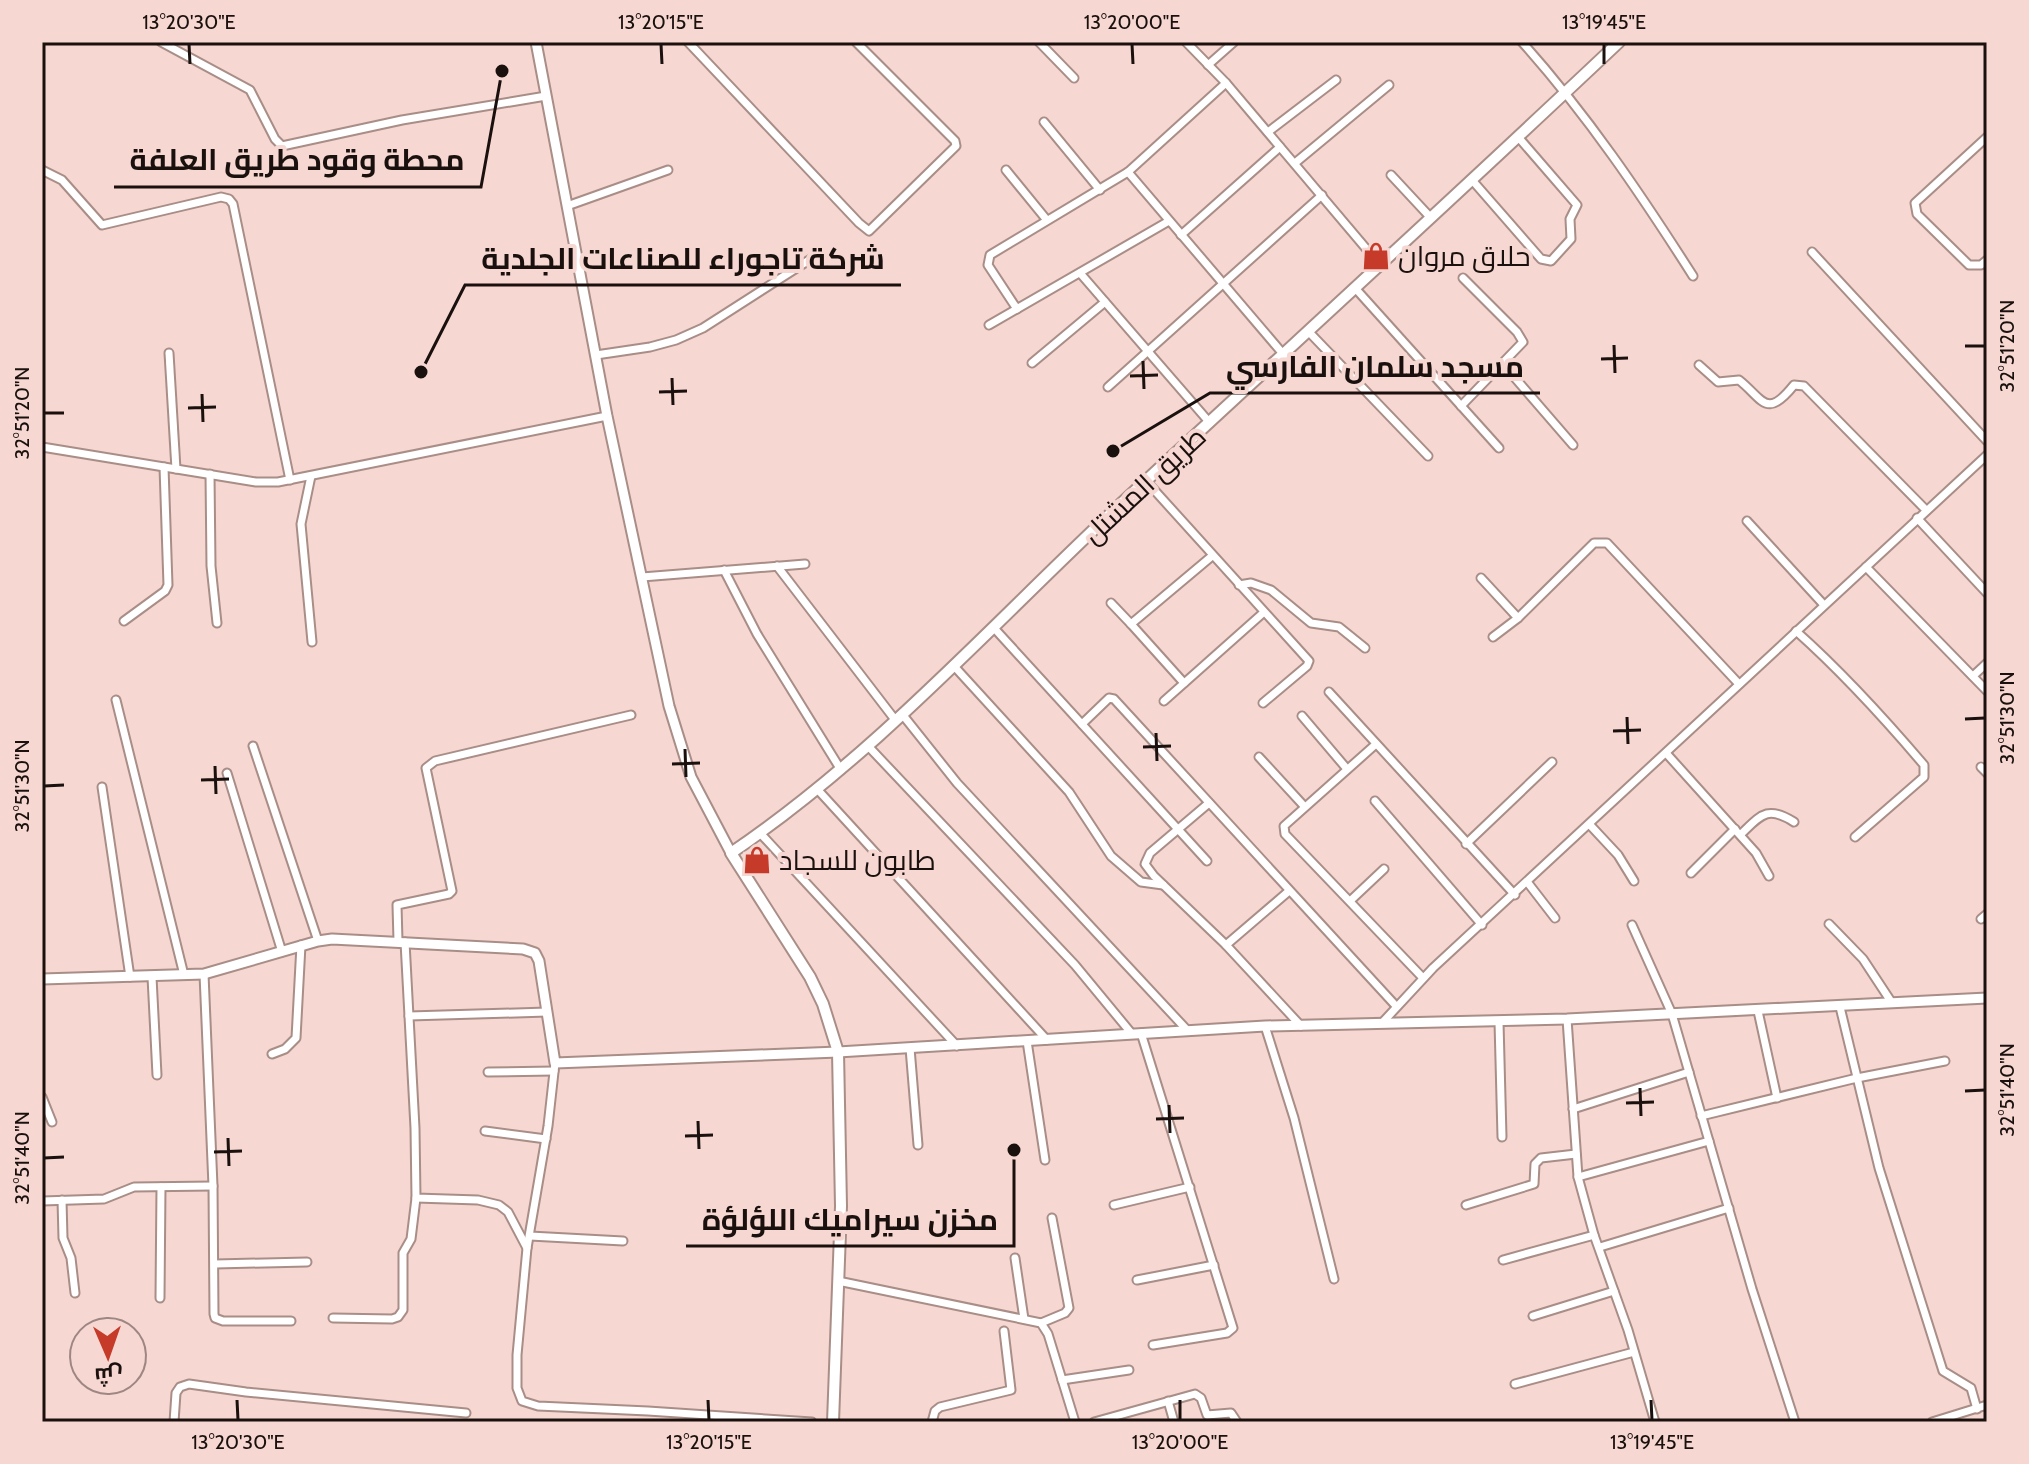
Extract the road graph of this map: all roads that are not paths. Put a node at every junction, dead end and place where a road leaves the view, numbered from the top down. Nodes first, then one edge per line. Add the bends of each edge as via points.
1 (161, 42) edge
2 (536, 42) edge
3 (688, 42) edge
4 (856, 42) edge
5 (1039, 42) edge
6 (1186, 42) edge
7 (1233, 42) edge
8 (1522, 42) edge
9 (1619, 42) edge
10 (1208, 65) junction
11 (1074, 78) dead end
12 (1336, 80) dead end
13 (1226, 83) junction
14 (1389, 85) dead end
15 (1568, 93) junction
16 (546, 96) junction
17 (1044, 122) dead end
18 (1268, 132) junction
19 (1987, 137) edge
20 (1519, 138) junction
21 (1280, 147) junction
22 (1295, 163) junction
23 (42, 170) edge
24 (668, 170) dead end
25 (1006, 170) dead end
26 (1128, 172) junction
27 (1391, 175) dead end
28 (1472, 180) junction
29 (1100, 190) junction
30 (1322, 195) junction
31 (567, 206) junction
32 (1431, 218) junction
33 (1046, 219) junction
34 (1169, 221) junction
35 (1181, 235) junction
36 (1812, 252) dead end
37 (820, 253) dead end
38 (1987, 260) edge
39 (1380, 265) junction
40 (1080, 273) junction
41 (1693, 276) dead end
42 (1463, 278) dead end
43 (1223, 283) junction
44 (1355, 288) junction
45 (1105, 302) junction
46 (1017, 309) junction
47 (989, 325) dead end
48 (1308, 331) junction
49 (1148, 351) junction
50 (169, 353) dead end
51 (596, 355) junction
52 (1284, 355) junction
53 (1032, 363) dead end
54 (1503, 364) junction
55 (1699, 365) dead end
56 (1108, 387) dead end
57 (1461, 406) junction
58 (607, 416) junction
59 (1210, 423) junction
60 (1987, 441) edge
61 (1573, 445) dead end
62 (42, 447) edge
63 (1499, 448) dead end
64 (1987, 455) edge
65 (1428, 456) dead end
66 (164, 467) junction
67 (176, 469) junction
68 (210, 474) junction
69 (311, 476) junction
70 (290, 480) junction
71 (1147, 482) junction
72 (1926, 510) junction
73 (1917, 518) junction
74 (1747, 521) dead end
75 (1212, 556) junction
76 (805, 564) dead end
77 (777, 566) junction
78 (1866, 567) junction
79 (724, 570) junction
80 (642, 577) junction
81 (1481, 578) dead end
82 (1239, 585) junction
83 (1987, 593) edge
84 (1111, 603) dead end
85 (1824, 605) junction
86 (1263, 613) junction
87 (1518, 618) junction
88 (124, 621) dead end
89 (217, 623) dead end
90 (1131, 624) junction
91 (994, 628) junction
92 (1796, 631) junction
93 (1493, 637) dead end
94 (312, 642) dead end
95 (1365, 648) dead end
96 (1987, 663) edge
97 (953, 665) junction
98 (1973, 676) junction
99 (1184, 683) junction
100 (1739, 684) junction
101 (1987, 691) edge
102 (1329, 692) dead end
103 (116, 700) dead end
104 (1164, 701) dead end
105 (1263, 703) dead end
106 (631, 715) dead end
107 (1302, 716) dead end
108 (899, 718) junction
109 (1082, 724) junction
110 (1376, 744) junction
111 (253, 746) dead end
112 (868, 746) junction
113 (1666, 753) junction
114 (1259, 757) dead end
115 (1552, 762) dead end
116 (1347, 769) junction
117 (841, 770) junction
118 (227, 773) dead end
119 (102, 787) dead end
120 (818, 790) junction
121 (1375, 801) dead end
122 (1209, 803) junction
123 (1304, 806) junction
124 (1794, 822) dead end
125 (1590, 825) junction
126 (1177, 828) junction
127 (1738, 831) junction
128 (760, 833) junction
129 (1855, 837) dead end
130 (1466, 844) junction
131 (731, 853) junction
132 (1207, 861) dead end
133 (1384, 869) dead end
134 (1691, 873) dead end
135 (1769, 876) dead end
136 (1634, 881) dead end
137 (1528, 883) junction
138 (1163, 885) junction
139 (1289, 891) junction
140 (1515, 895) junction
141 (1350, 901) junction
142 (1555, 918) dead end
143 (1829, 924) dead end
144 (1482, 925) junction
145 (1632, 925) dead end
146 (318, 941) junction
147 (402, 942) junction
148 (301, 945) junction
149 (1226, 945) junction
150 (282, 952) junction
151 (204, 974) junction
152 (184, 975) junction
153 (130, 977) junction
154 (152, 977) junction
155 (1423, 978) junction
156 (42, 979) edge
157 (1987, 998) edge
158 (1892, 1003) junction
159 (1396, 1006) junction
160 (1840, 1007) junction
161 (1758, 1011) junction
162 (547, 1012) junction
163 (1672, 1014) junction
164 (409, 1016) junction
165 (1567, 1019) junction
166 (1499, 1022) junction
167 (1382, 1023) junction
168 (1265, 1026) junction
169 (1303, 1027) junction
170 (1187, 1030) junction
171 (1137, 1034) junction
172 (1047, 1040) junction
173 (1027, 1041) junction
174 (957, 1046) junction
175 (910, 1048) junction
176 (838, 1052) junction
177 (272, 1054) dead end
178 (1945, 1061) dead end
179 (554, 1067) junction
180 (488, 1072) dead end
181 (1689, 1072) junction
182 (157, 1075) dead end
183 (1857, 1078) junction
184 (42, 1097) edge
185 (1777, 1098) junction
186 (1573, 1109) junction
187 (1701, 1116) junction
188 (52, 1122) dead end
189 (485, 1131) dead end
190 (1502, 1137) dead end
191 (546, 1139) junction
192 (1709, 1141) junction
193 (918, 1145) dead end
194 (1576, 1154) junction
195 (1045, 1160) dead end
196 (1578, 1177) junction
197 (213, 1186) junction
198 (161, 1187) junction
199 (1190, 1187) junction
200 (416, 1198) junction
201 (62, 1200) junction
202 (42, 1201) edge
203 (1114, 1205) dead end
204 (1466, 1205) dead end
205 (1729, 1208) junction
206 (1052, 1218) dead end
207 (1594, 1235) junction
208 (530, 1236) junction
209 (623, 1241) dead end
210 (1600, 1247) junction
211 (527, 1248) junction
212 (1015, 1258) dead end
213 (1503, 1260) dead end
214 (307, 1262) dead end
215 (215, 1264) junction
216 (1214, 1265) junction
217 (1334, 1279) dead end
218 (1137, 1280) dead end
219 (838, 1281) junction
220 (1614, 1291) junction
221 (75, 1293) dead end
222 (160, 1298) dead end
223 (1533, 1316) dead end
224 (333, 1318) dead end
225 (1024, 1319) junction
226 (291, 1321) dead end
227 (1041, 1323) junction
228 (1004, 1331) dead end
229 (1153, 1345) dead end
230 (1634, 1352) junction
231 (1129, 1370) dead end
232 (1062, 1380) junction
233 (1515, 1384) dead end
234 (1168, 1401) junction
235 (1987, 1405) edge
236 (1977, 1409) junction
237 (466, 1413) dead end
238 (174, 1422) edge
239 (812, 1422) edge
240 (833, 1422) edge
241 (932, 1422) edge
242 (1075, 1422) edge
243 (1094, 1422) edge
244 (1174, 1422) edge
245 (1237, 1422) edge
246 (1655, 1422) edge
247 (1795, 1422) edge
248 (1932, 1422) edge

1 - 16 street via 250,90 282,146
2 - 16 street
3 - 4 street via 869,231 956,146
5 - 11 street
6 - 10 street
7 - 10 street
8 - 15 street
9 - 15 main road, طريق المشتل
10 - 13 street
12 - 18 street
13 - 18 street
13 - 26 street
14 - 22 street
15 - 20 main road, طريق المشتل
15 - 41 street
16 - 31 street
17 - 29 street
18 - 21 street
19 - 38 street via 1914,208 1969,265
20 - 28 main road, طريق المشتل
20 - 28 street via 1577,205 1570,219 1571,239 1551,261 1541,259
21 - 22 street
21 - 35 street
22 - 30 street
23 - 70 street via 62,180 102,225 229,199
24 - 31 street
25 - 33 street
26 - 29 street
26 - 34 street
27 - 32 street
28 - 32 main road, طريق المشتل
29 - 33 street
30 - 39 street
30 - 43 street
31 - 51 street
32 - 39 main road, طريق المشتل
33 - 46 street via 987,259
34 - 35 street
34 - 40 street
35 - 43 street
36 - 60 street
37 - 51 street via 703,328 650,347
39 - 44 main road, طريق المشتل
40 - 45 street
40 - 46 street
42 - 54 street via 1521,337 1521,347
43 - 49 street
43 - 52 street
44 - 48 main road, طريق المشتل
44 - 57 street
45 - 49 street
45 - 53 street
46 - 47 street
48 - 52 main road, طريق المشتل
48 - 65 street
49 - 56 street
49 - 59 street
50 - 67 street
51 - 58 street
52 - 59 main road, طريق المشتل
54 - 57 street
54 - 61 street
55 - 72 street via 1718,382 1739,380 1757,400 1770,404 1794,385 1804,386
57 - 63 street
58 - 69 street
58 - 80 street
59 - 71 main road, طريق المشتل
62 - 66 street
64 - 72 street
66 - 67 street
66 - 88 street via 168,585
67 - 68 street
68 - 70 street via 256,482
68 - 89 street
69 - 70 street
69 - 94 street via 301,524
71 - 75 street
71 - 91 main road, طريق المشتل
72 - 73 street
73 - 78 street
73 - 83 street
74 - 85 street
75 - 82 street
75 - 90 street
76 - 77 street
77 - 79 street
77 - 108 street
78 - 85 street
78 - 98 street
79 - 80 street
79 - 117 street
80 - 131 street via 686,762
81 - 87 street
82 - 86 street
82 - 95 street via 1271,590 1311,623 1339,627
84 - 90 street
85 - 92 street
86 - 99 street
86 - 105 street via 1309,661
87 - 93 street
87 - 100 street via 1594,543 1607,543
90 - 99 street
91 - 97 main road, طريق المشتل
91 - 109 street
92 - 100 street
92 - 129 street via 1926,770
96 - 98 street
97 - 108 main road, طريق المشتل
97 - 138 street via 1069,792 1111,856 1141,882
98 - 101 street
99 - 104 street
100 - 113 street
102 - 110 street
103 - 152 street
106 - 147 street via 435,761 426,768 452,891 397,905
107 - 116 street
108 - 112 main road, طريق المشتل
108 - 170 street
109 - 122 street via 1114,699
109 - 126 street
110 - 116 street
110 - 130 street
111 - 146 street
112 - 117 main road, طريق المشتل
112 - 171 street
113 - 125 street
113 - 127 street
114 - 123 street
115 - 130 street
116 - 123 street
117 - 120 main road, طريق المشتل
118 - 150 street
119 - 153 street
120 - 128 main road, طريق المشتل
120 - 172 street
121 - 144 street
122 - 126 street
122 - 139 street
123 - 141 street via 1284,826 1285,834
124 - 127 street via 1769,813
125 - 136 street
125 - 137 street
126 - 132 street
126 - 138 street via 1146,858 1147,868
127 - 134 street
127 - 135 street
128 - 131 main road, طريق المشتل
128 - 174 street
130 - 140 street
131 - 176 main road via 810,977
133 - 141 street
137 - 140 street
137 - 142 street
138 - 149 street
139 - 149 street
139 - 159 street
140 - 144 street
141 - 155 street
143 - 158 street via 1863,959
144 - 155 street
145 - 163 street
146 - 147 street
146 - 148 street
147 - 162 street via 530,950 539,961
147 - 164 street
148 - 150 street
148 - 177 street via 296,1038
149 - 169 street
150 - 151 street
151 - 152 street
151 - 197 street
152 - 154 street
153 - 154 street
153 - 156 street
154 - 182 street
155 - 159 street
157 - 158 street
158 - 160 street
159 - 167 street
160 - 161 street
160 - 183 street
161 - 163 street
161 - 185 street
162 - 164 street
162 - 179 street
163 - 165 street
163 - 181 street
164 - 200 street
165 - 166 street
165 - 186 street
166 - 167 street
166 - 190 street
167 - 169 street
168 - 169 street
168 - 170 street
168 - 217 street
170 - 171 street
171 - 172 street
171 - 199 street
172 - 173 street
173 - 174 street
173 - 195 street
174 - 175 street
175 - 176 street
175 - 193 street
176 - 179 street
176 - 219 main road
178 - 183 street
179 - 180 street
179 - 191 street
181 - 186 street
181 - 187 street
183 - 185 street
183 - 236 street via 1893,1219 1943,1371 1971,1388
184 - 188 street
185 - 187 street
186 - 194 street
187 - 192 street
189 - 191 street
191 - 208 street
192 - 196 street
192 - 205 street
194 - 196 street
194 - 204 street via 1541,1158 1535,1164 1534,1184
196 - 207 street
197 - 198 street
197 - 215 street
198 - 201 street via 126,1189 104,1199
198 - 222 street
199 - 203 street
199 - 216 street
200 - 211 street via 499,1205
200 - 224 street via 411,1239 403,1253 403,1310 392,1319
201 - 202 street
201 - 221 street via 63,1238
205 - 210 street
205 - 247 street
206 - 227 street via 1069,1308
207 - 210 street
207 - 213 street
208 - 209 street
208 - 211 street
210 - 220 street
211 - 239 street via 517,1355 522,1401
212 - 225 street
214 - 215 street
215 - 226 street via 218,1321
216 - 218 street
216 - 229 street via 1232,1331
219 - 225 street
219 - 240 main road
220 - 223 street
220 - 230 street
225 - 227 street
227 - 232 street
228 - 241 street via 1011,1390 940,1407
230 - 233 street
230 - 246 street
231 - 232 street
232 - 242 street
234 - 243 street
234 - 244 street
234 - 245 street via 1199,1395 1207,1415 1231,1413
235 - 236 street
236 - 248 street
237 - 238 street via 189,1384 176,1393

